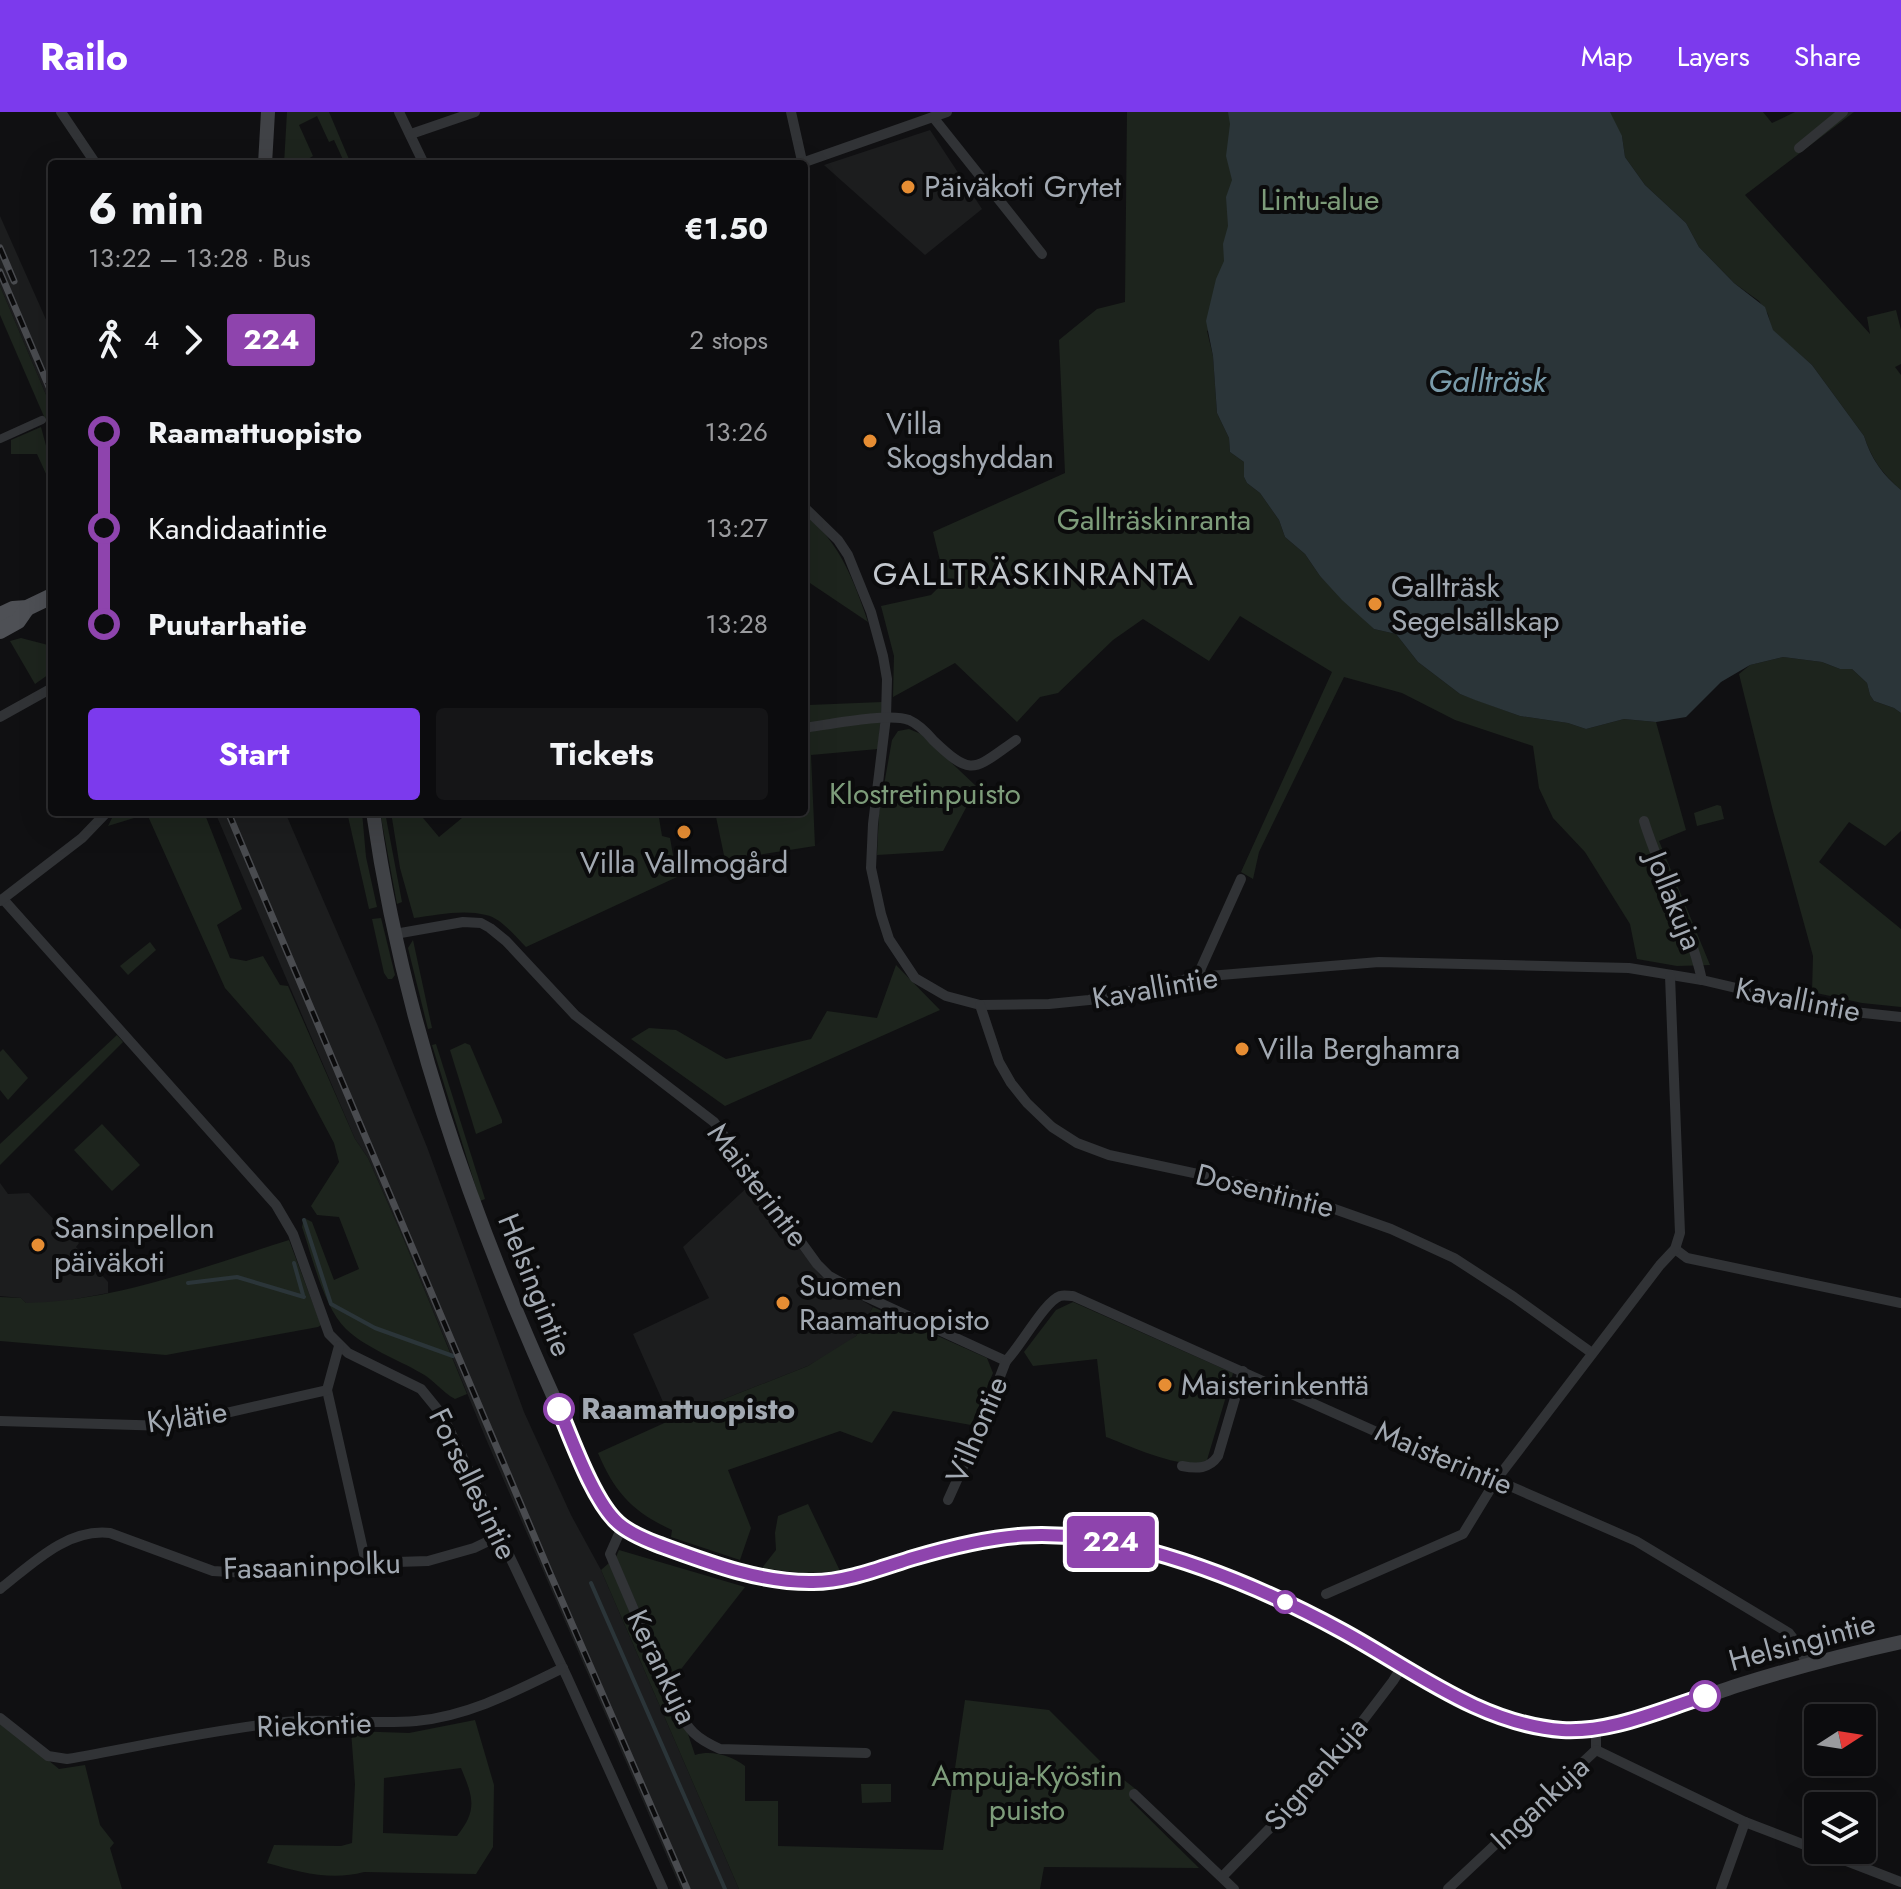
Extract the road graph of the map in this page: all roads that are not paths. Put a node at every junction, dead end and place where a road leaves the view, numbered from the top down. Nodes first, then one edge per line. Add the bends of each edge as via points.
1 (61, 112) edge
2 (268, 112) edge
3 (399, 112) edge
4 (475, 112) edge
5 (791, 112) edge
6 (947, 112) edge
7 (1843, 112) edge
8 (933, 117) junction
9 (411, 134) junction
10 (1799, 148) dead end
11 (93, 160) edge
12 (265, 160) edge
13 (422, 160) edge
14 (800, 160) edge
15 (808, 161) edge
16 (1042, 254) dead end
17 (42, 420) dead end
18 (0, 439) edge
19 (808, 511) edge
20 (48, 598) edge
21 (27, 608) junction
22 (0, 615) edge
23 (0, 631) edge
24 (48, 690) edge
25 (0, 717) edge
26 (886, 717) junction
27 (808, 727) edge
28 (1016, 740) dead end
29 (103, 816) edge
30 (374, 816) edge
31 (1644, 821) dead end
32 (1241, 879) dead end
33 (2, 900) edge
34 (395, 934) junction
35 (1670, 976) junction
36 (1197, 977) junction
37 (1702, 980) junction
38 (980, 1005) junction
39 (1901, 1017) edge
40 (1675, 1249) junction
41 (1901, 1303) edge
42 (339, 1346) junction
43 (1592, 1353) junction
44 (1006, 1361) junction
45 (1243, 1371) junction
46 (327, 1390) junction
47 (0, 1421) edge
48 (1182, 1466) dead end
49 (1496, 1480) junction
50 (948, 1500) dead end
51 (622, 1527) junction
52 (499, 1536) junction
53 (366, 1563) junction
54 (0, 1589) edge
55 (1326, 1594) dead end
56 (1901, 1642) edge
57 (1806, 1663) junction
58 (1403, 1665) junction
59 (563, 1668) junction
60 (0, 1718) edge
61 (1596, 1728) junction
62 (1596, 1750) junction
63 (866, 1753) dead end
64 (1134, 1794) dead end
65 (1745, 1822) junction
66 (1222, 1877) junction
67 (1901, 1882) edge
68 (663, 1889) edge
69 (1234, 1889) edge
70 (1448, 1889) edge
71 (1721, 1889) edge

1 - 11 street
2 - 12 main road
3 - 9 street
4 - 9 street
5 - 14 street
6 - 8 street
7 - 10 street
8 - 15 street
8 - 16 street
9 - 13 street
17 - 18 street
19 - 26 street, Kavallintie via 838,540 859,579 883,656
20 - 21 main road
21 - 22 main road
21 - 23 main road via 18,621
24 - 25 street
26 - 27 street
26 - 28 street via 909,720 957,763 969,767
26 - 38 street, Kavallintie via 872,859 889,939 915,978 946,996
29 - 33 street
30 - 34 main road, Helsingintie
31 - 37 street, Jollakuja via 1694,945
32 - 36 street
33 - 42 street via 276,1205 293,1234 329,1334
34 - 44 street, Maisterintie via 463,922 490,928 575,1015 714,1122 829,1276
34 - 51 main road, Helsingintie via 444,1118 500,1275 580,1457 605,1507
35 - 36 street, Kavallintie via 1629,968 1379,962
35 - 37 street, Kavallintie
35 - 40 street via 1680,1233
36 - 38 street, Kavallintie via 1089,1000
37 - 39 street, Kavallintie via 1826,1009
38 - 43 street, Dosentintie via 999,1062 1013,1085 1052,1127 1077,1143 1109,1155 1292,1194 1391,1229 1454,1258
40 - 41 street via 1687,1258
40 - 43 street
42 - 46 street
42 - 52 street, Forsellesintie via 431,1399
43 - 49 street
44 - 45 street, Maisterintie via 1048,1304 1062,1295
44 - 50 street, Vilhontie
45 - 48 street via 1218,1456 1201,1468
45 - 49 street, Maisterintie via 1466,1472
46 - 47 street, Kylätie via 169,1426
46 - 53 street
49 - 55 street via 1463,1534
49 - 57 street, Maisterintie via 1636,1541 1789,1633
51 - 58 main road, Helsingintie via 740,1572 816,1583 983,1539 1077,1536 1137,1548 1263,1591
51 - 63 street, Kerankuja via 610,1554 689,1731 720,1749
52 - 53 street, Fasaaninpolku via 428,1561
52 - 59 street, Forsellesintie
53 - 54 street, Fasaaninpolku via 263,1574 213,1571 96,1532 60,1544
56 - 57 main road, Helsingintie
57 - 61 main road, Helsingintie
58 - 61 main road, Helsingintie via 1507,1720 1565,1730
58 - 66 street, Signenkuja via 1320,1777
59 - 60 street, Riekontie via 483,1706 448,1716 279,1722 58,1760
59 - 68 street, Forsellesintie
61 - 62 street
62 - 65 street
62 - 70 street, Ingankuja
64 - 66 street
65 - 67 street
65 - 71 street
66 - 69 street

